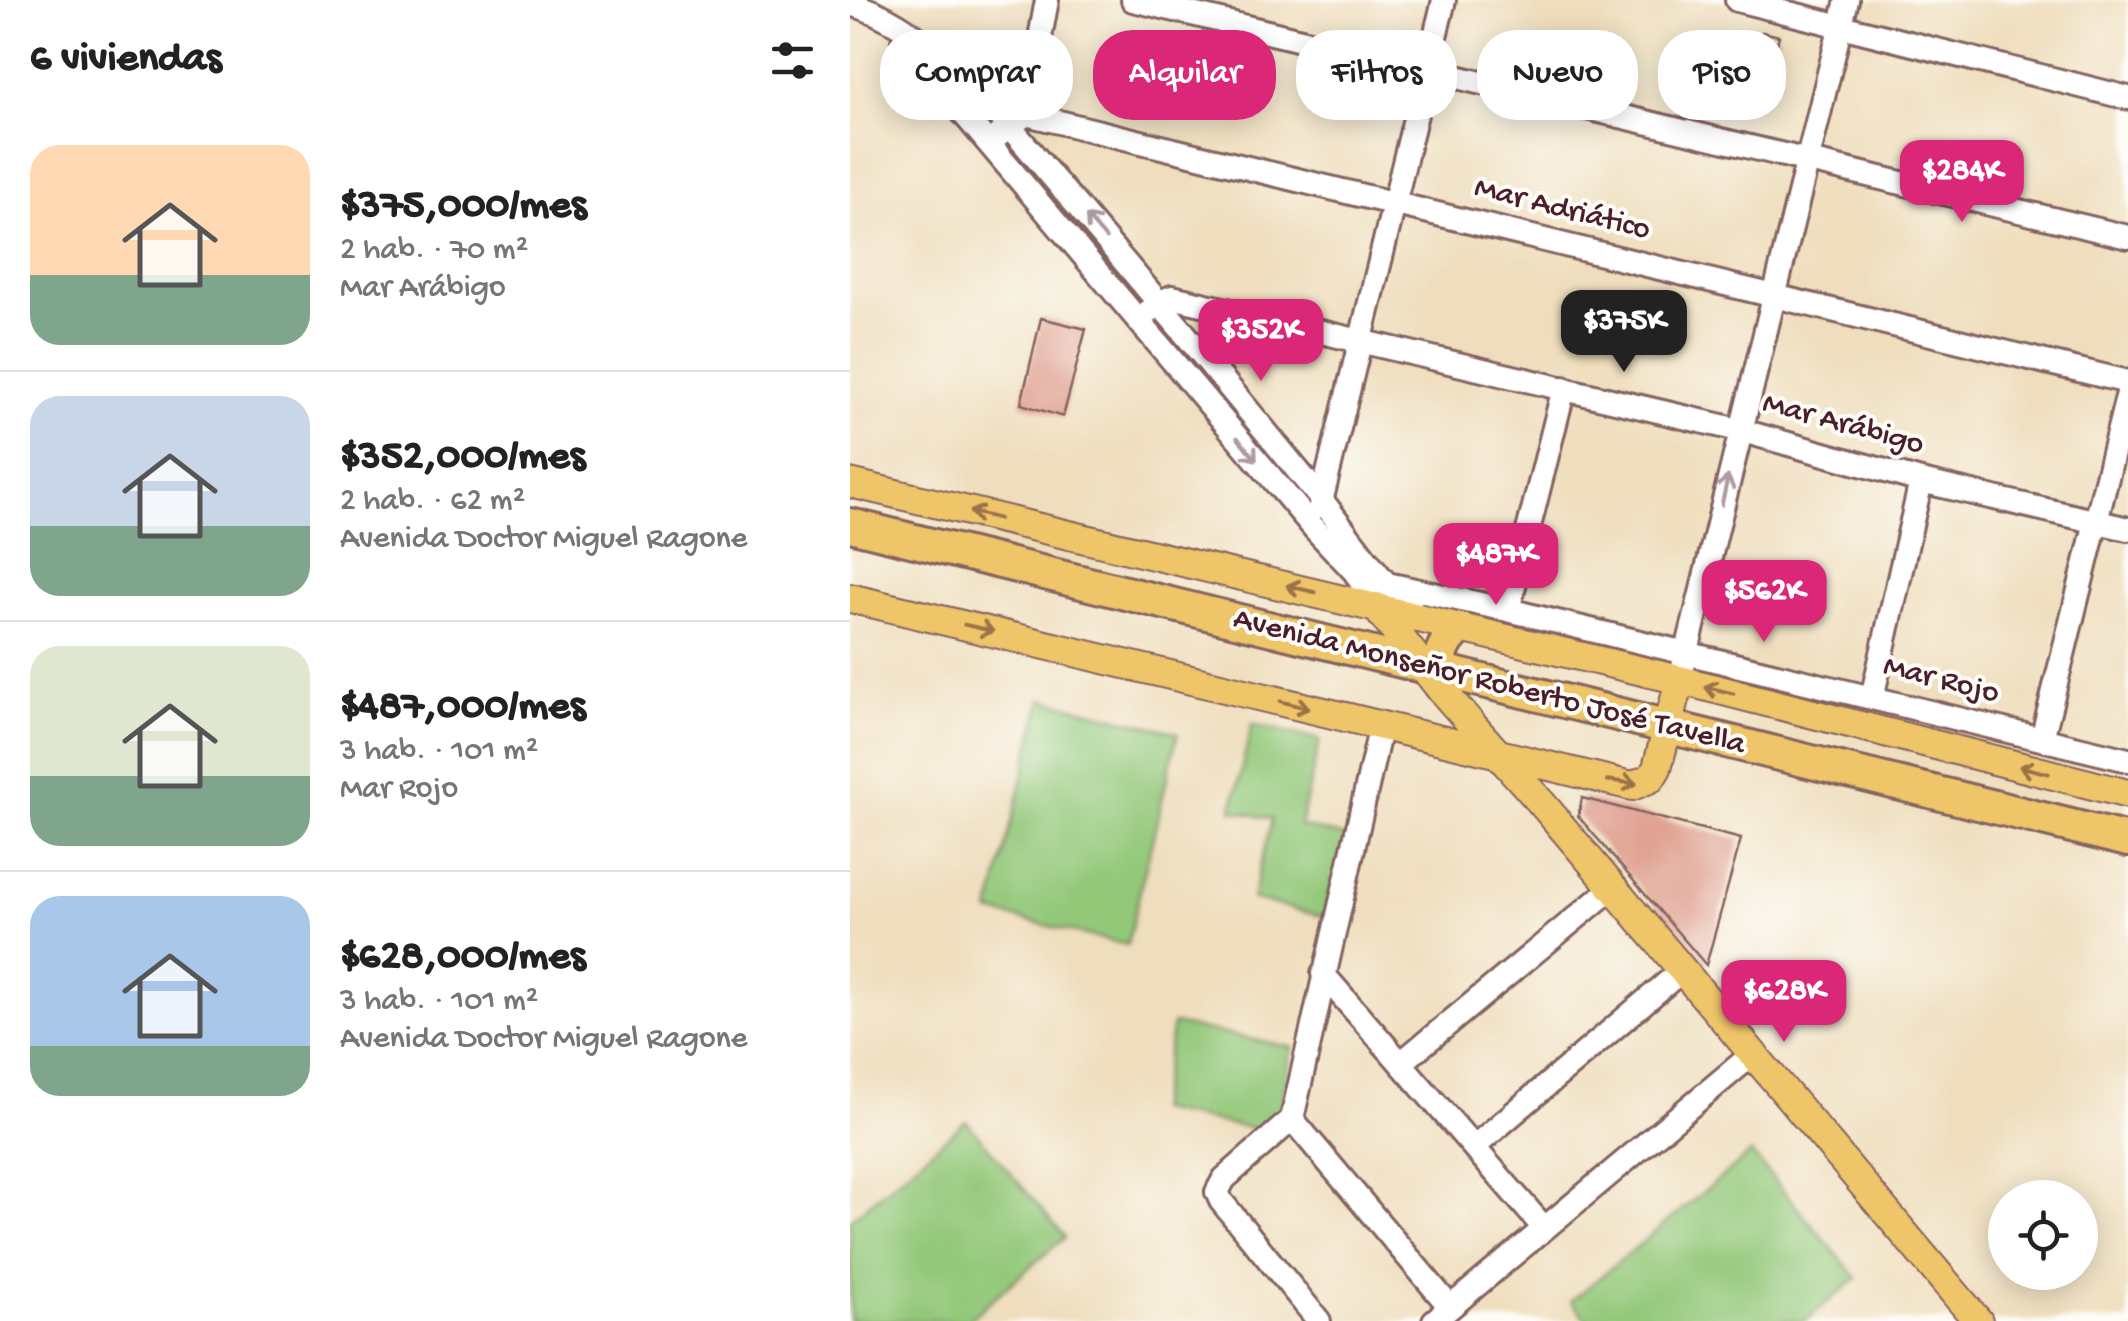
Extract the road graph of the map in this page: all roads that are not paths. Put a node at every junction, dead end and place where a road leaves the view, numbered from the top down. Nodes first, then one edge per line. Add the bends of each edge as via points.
1 (1047, 0) edge
2 (1444, 0) edge
3 (1737, 0) edge
4 (1848, 0) edge
5 (1142, 1) edge
6 (861, 7) edge
7 (1841, 26) junction
8 (908, 30) edge
9 (1040, 30) edge
10 (1437, 30) edge
11 (1296, 38) edge
12 (1457, 77) edge
13 (2128, 98) edge
14 (1017, 120) junction
15 (1415, 120) edge
16 (989, 143) junction
17 (1808, 162) junction
18 (1393, 203) junction
19 (2128, 237) edge
20 (1773, 296) junction
21 (1159, 302) junction
22 (1139, 320) junction
23 (1362, 340) junction
24 (2128, 382) edge
25 (1564, 388) junction
26 (2128, 393) edge
27 (1740, 430) junction
28 (1921, 480) junction
29 (850, 483) edge
30 (1322, 499) junction
31 (2097, 522) junction
32 (850, 525) edge
33 (1314, 528) junction
34 (2128, 530) edge
35 (850, 546) edge
36 (1382, 595) junction
37 (850, 598) edge
38 (1508, 610) junction
39 (1460, 629) junction
40 (1684, 667) junction
41 (1434, 676) junction
42 (1872, 698) junction
43 (1381, 726) junction
44 (1666, 737) junction
45 (2042, 739) junction
46 (1496, 753) junction
47 (2128, 760) edge
48 (1558, 769) junction
49 (2128, 794) edge
50 (1545, 807) junction
51 (2128, 840) edge
52 (2128, 861) edge
53 (1612, 888) junction
54 (1681, 971) junction
55 (1323, 974) junction
56 (1754, 1054) junction
57 (1402, 1062) junction
58 (1292, 1119) junction
59 (1474, 1147) junction
60 (1544, 1228) junction
61 (1442, 1314) edge
62 (1320, 1321) edge
63 (1978, 1321) edge

1 - 9 street
2 - 10 street
3 - 7 street
4 - 7 street
5 - 11 street
6 - 8 street
6 - 16 street via 886,22
7 - 13 street
7 - 17 street
12 - 17 street
14 - 16 street
14 - 18 street, Mar Adriático
21 -> 14 street
15 - 18 street
16 - 22 street
17 - 19 street
17 - 20 street
18 - 20 street, Mar Adriático
18 - 23 street
20 - 24 street, Mar Adriático
20 - 27 street
21 - 22 street
21 - 23 street, Mar Arábigo via 1172,296
21 - 30 street
22 -> 33 street
23 - 25 street, Mar Arábigo
23 - 30 street
25 - 27 street, Mar Arábigo
25 - 38 street
26 - 31 street
27 - 28 street, Mar Arábigo
40 -> 27 street
28 - 31 street, Mar Arábigo
28 - 42 street
36 -> 29 main road
30 - 33 street
30 - 36 street
31 - 34 street, Mar Arábigo
31 - 45 street
32 - 41 highway, Avenida Monseñor Roberto José Tavella
33 - 36 street
35 - 41 highway, Avenida Monseñor Roberto José Tavella
36 - 38 street, Mar Rojo
36 - 39 main road
36 - 41 main road
37 -> 43 main road
38 - 40 street, Mar Rojo
39 - 40 main road
39 - 41 highway via 1444,645
40 - 42 street, Mar Rojo
40 - 44 main road
49 -> 40 main road
41 - 44 highway, Avenida Monseñor Roberto José Tavella
41 - 46 main road
42 - 45 street, Mar Rojo
43 - 46 main road
43 - 55 street
48 -> 44 main road via 1643,783
44 - 51 highway, Avenida Monseñor Roberto José Tavella
44 - 52 highway, Avenida Monseñor Roberto José Tavella
45 - 47 street, Mar Rojo
46 - 48 main road
46 - 50 main road
48 - 50 main road via 1541,790
50 - 53 main road
53 - 54 main road
53 - 57 street
54 - 56 main road
54 - 59 street
55 - 57 street
55 - 58 street
56 - 60 street
56 - 63 main road
57 - 59 street
58 - 61 street
58 - 62 street via 1224,1179 1218,1192
59 - 60 street
60 - 61 street

